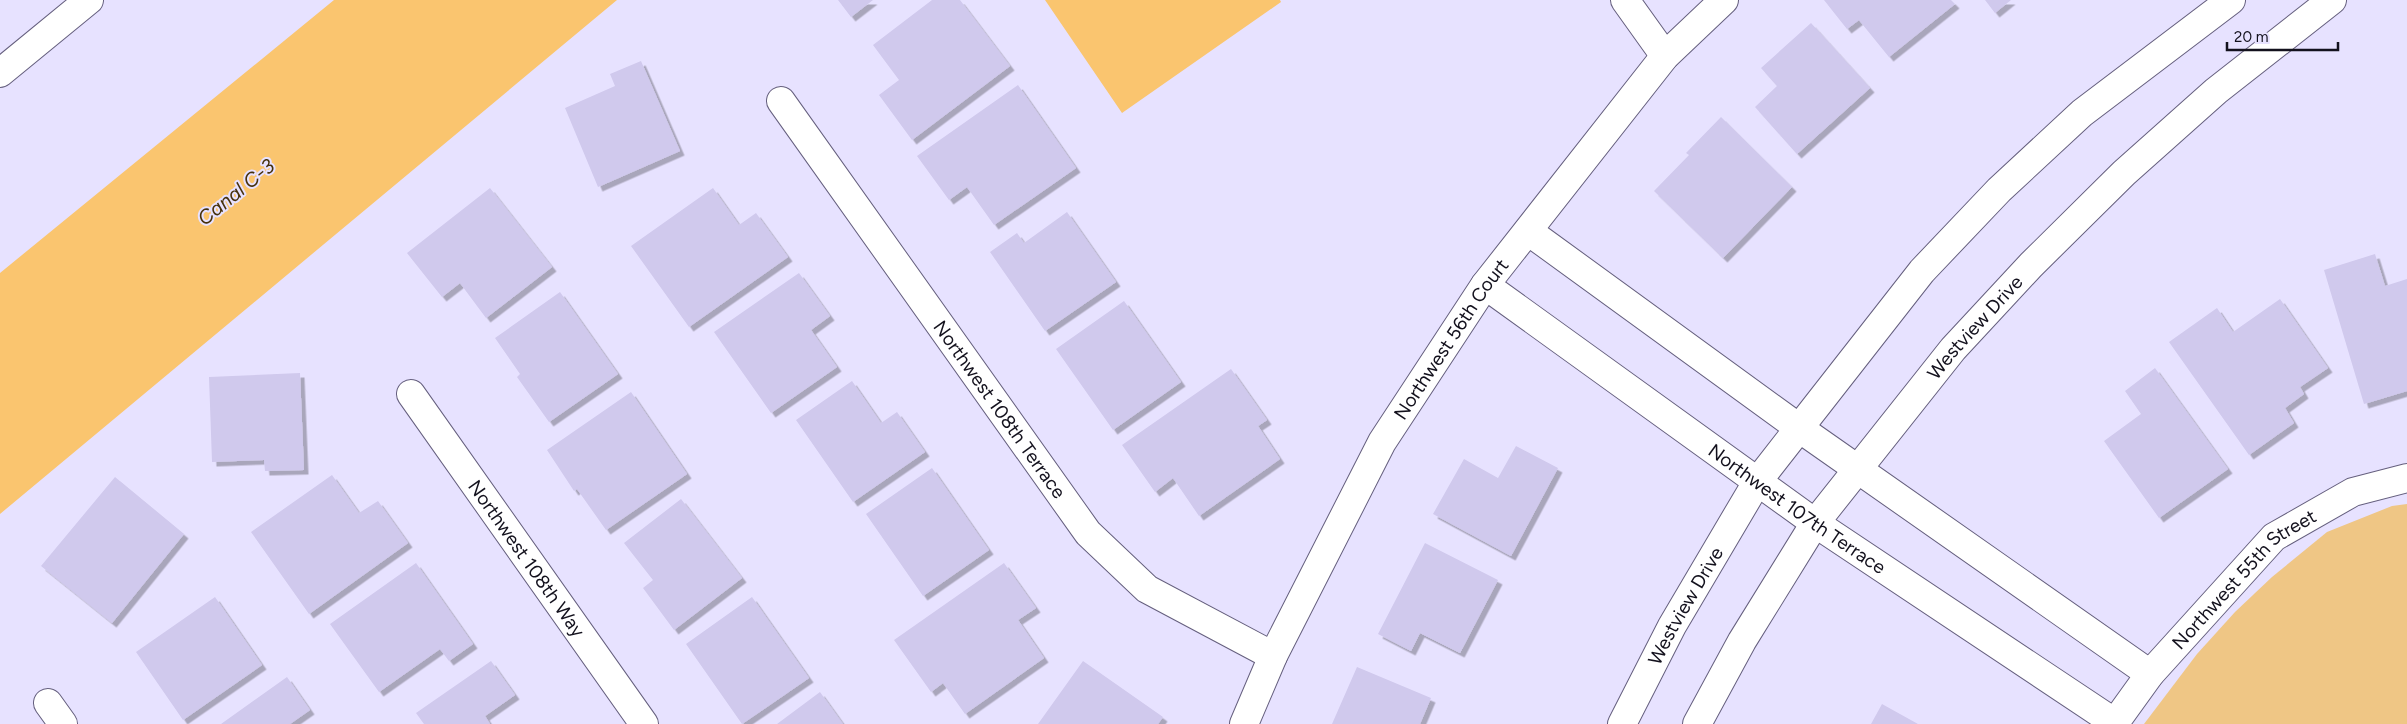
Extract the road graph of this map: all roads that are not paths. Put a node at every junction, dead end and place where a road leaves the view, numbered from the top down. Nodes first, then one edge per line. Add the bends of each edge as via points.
1 (89, 0) edge
2 (1625, 0) edge
3 (1724, 0) edge
4 (2231, 0) edge
5 (2332, 0) edge
6 (1665, 56) junction
7 (0, 73) edge
8 (781, 101) dead end
9 (1528, 231) junction
10 (1485, 285) junction
11 (411, 394) dead end
12 (1799, 428) junction
13 (1858, 468) junction
14 (2407, 478) edge
15 (1757, 482) junction
16 (1815, 523) junction
17 (1273, 656) junction
18 (2150, 674) junction
19 (644, 724) edge
20 (1244, 724) edge
21 (1622, 724) edge
22 (1697, 724) edge
23 (2114, 724) edge

1 - 7 main road
2 - 6 main road
3 - 6 main road, Northwest 56th Court
4 - 12 main road, Westview Drive via 2082,113 1999,190 1922,271
5 - 13 main road, Westview Drive via 2216,91 2124,172 1953,349
6 - 9 main road, Northwest 56th Court
8 - 17 main road, Northwest 108th Terrace via 1088,532 1147,589
9 - 10 main road, Northwest 56th Court
9 - 12 main road
10 - 15 main road, Northwest 107th Terrace
10 - 17 main road, Northwest 56th Court via 1382,442
11 - 19 main road, Northwest 108th Way
12 - 13 main road
12 - 15 main road, Westview Drive
13 - 16 main road, Westview Drive
13 - 18 main road
14 - 18 main road, Northwest 55th Street via 2353,492 2274,537
15 - 16 main road, Northwest 107th Terrace
15 - 21 main road, Westview Drive via 1672,626
16 - 22 main road, Westview Drive via 1742,641
16 - 23 main road, Northwest 107th Terrace
17 - 20 main road, Northwest 56th Court
18 - 23 main road, Northwest 55th Street

